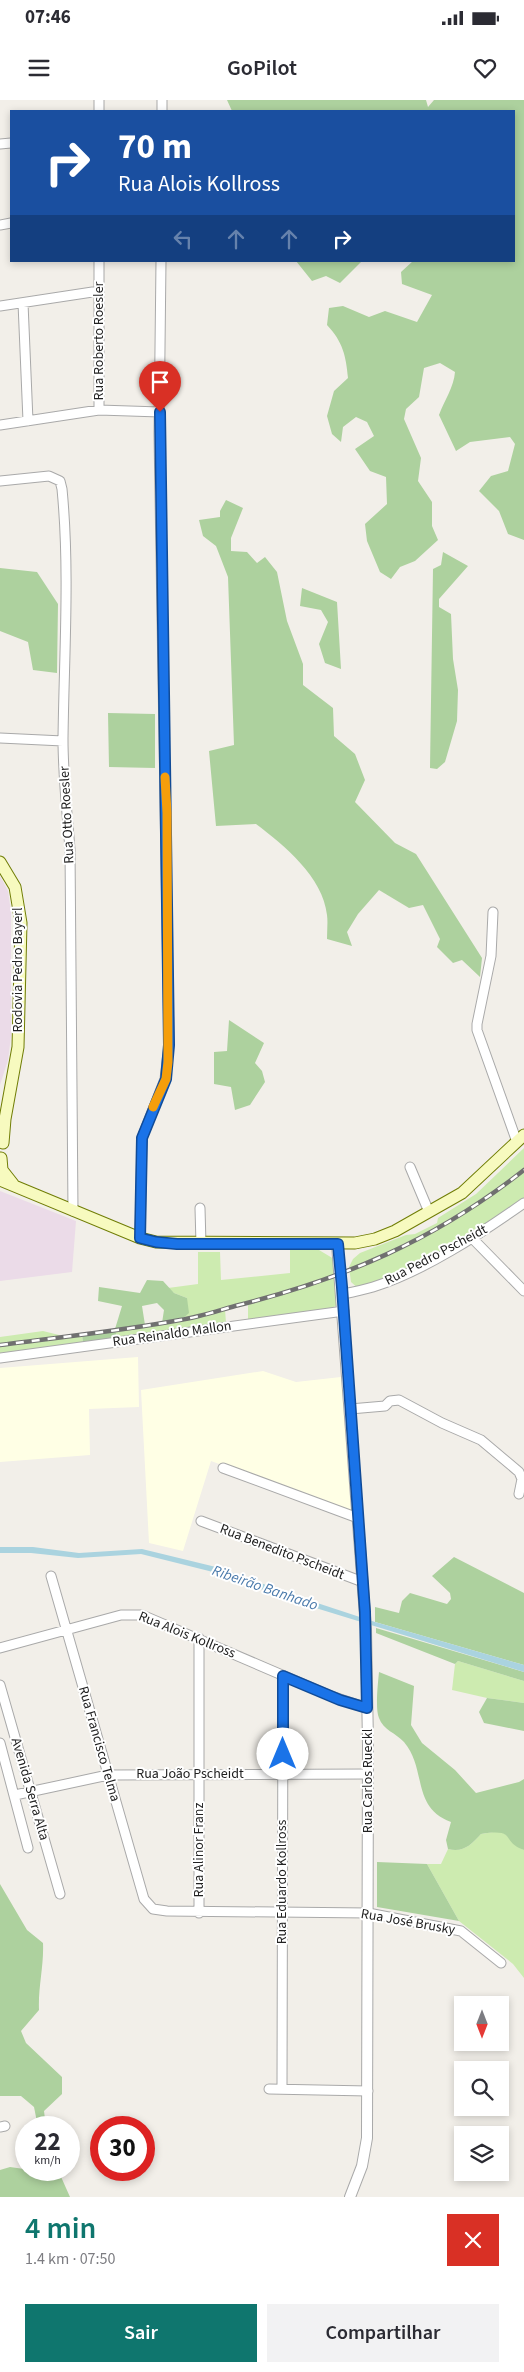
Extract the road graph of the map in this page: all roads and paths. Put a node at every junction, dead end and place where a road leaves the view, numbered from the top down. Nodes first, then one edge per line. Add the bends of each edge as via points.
1 (99, 262) edge
2 (161, 262) edge
3 (99, 291) junction
4 (24, 303) junction
5 (0, 306) edge
6 (99, 410) junction
7 (160, 412) junction
8 (28, 421) junction
9 (0, 426) edge
10 (0, 481) edge
11 (0, 738) edge
12 (63, 741) junction
13 (0, 862) edge
14 (494, 912) dead end
15 (12, 1082) junction
16 (0, 1098) edge
17 (520, 1138) edge
18 (2, 1139) edge
19 (1, 1159) edge
20 (410, 1167) dead end
21 (0, 1180) edge
22 (16, 1187) junction
23 (524, 1203) edge
24 (200, 1208) dead end
25 (73, 1211) junction
26 (429, 1212) junction
27 (140, 1238) junction
28 (472, 1238) junction
29 (201, 1244) junction
30 (338, 1244) junction
31 (524, 1291) edge
32 (343, 1294) junction
33 (344, 1311) junction
34 (0, 1358) edge
35 (350, 1409) junction
36 (223, 1468) dead end
37 (518, 1494) dead end
38 (358, 1518) junction
39 (201, 1522) dead end
40 (51, 1576) dead end
41 (363, 1582) junction
42 (67, 1629) junction
43 (199, 1638) junction
44 (0, 1648) edge
45 (283, 1676) junction
46 (0, 1685) edge
47 (367, 1708) junction
48 (0, 1743) edge
49 (200, 1773) junction
50 (108, 1774) junction
51 (283, 1774) junction
52 (368, 1774) junction
53 (30, 1792) junction
54 (15, 1796) junction
55 (28, 1848) dead end
56 (60, 1894) dead end
57 (153, 1909) joint
58 (199, 1912) junction
59 (368, 1913) junction
60 (282, 1914) junction
61 (501, 1963) dead end
62 (282, 2088) junction
63 (269, 2089) dead end
64 (368, 2091) junction
65 (350, 2197) edge

1 - 3 street, Rua Roberto Roesler
2 - 7 street
3 - 4 street
3 - 6 street, Rua Roberto Roesler
4 - 5 street
4 - 8 street
6 - 7 street
6 - 8 street, Rua Roberto Roesler
7 - 27 street via 169,1045 166,1079 142,1138
8 - 9 street, Rua Roberto Roesler
10 - 12 street, Rua Otto Roesler via 49,476 60,481 62,489 67,543
11 - 12 street
12 - 25 street, Rua Otto Roesler via 70,849
13 - 15 main road, Rodovia Pedro Bayerl via 15,887 21,923 18,1047
14 - 17 street via 491,956 477,1024
15 - 16 main road, Rodovia Pedro Bayerl
15 - 18 main road, Rodovia Pedro Bayerl
17 - 26 main road via 472,1184
18 - 19 main road, Rodovia Pedro Bayerl
19 - 22 main road via 2,1170
20 - 26 street
21 - 22 main road
22 - 25 main road
23 - 28 street, Rua Pedro Pscheidt
24 - 29 street
25 - 27 main road
26 - 30 main road via 375,1239
27 - 29 main road
28 - 31 street
28 - 32 street, Rua Pedro Pscheidt via 408,1272 373,1287
29 - 30 main road
30 - 32 street, Rua Carlos Rueckl
32 - 33 street, Rua Carlos Rueckl
33 - 34 street, Rua Reinaldo Mallon
33 - 35 street, Rua Carlos Rueckl
35 - 37 street via 385,1406 390,1401 399,1400 481,1440 520,1472 522,1479
35 - 38 street, Rua Carlos Rueckl
36 - 38 street
38 - 41 street, Rua Carlos Rueckl
39 - 41 street, Rua Benedito Pscheidt
40 - 42 street, Rua Francisco Telma
41 - 47 street, Rua Carlos Rueckl
42 - 43 street, Rua Alois Kollross via 131,1614 153,1619
42 - 44 street, Rua Alois Kollross
42 - 50 street, Rua Francisco Telma
43 - 45 street, Rua Alois Kollross
43 - 49 street, Rua Alinor Franz
45 - 47 street, Rua Alois Kollross
45 - 51 street, Rua Eduardo Kollross
46 - 53 street, Avenida Serra Alta
47 - 52 street, Rua Carlos Rueckl
48 - 54 street, Avenida Serra Alta
49 - 50 street, Rua João Pscheidt
49 - 51 street, Rua João Pscheidt
49 - 58 street, Rua Alinor Franz
50 - 53 street, Rua João Pscheidt
50 - 57 street, Rua Francisco Telma via 144,1899
51 - 52 street, Rua João Pscheidt
51 - 60 street, Rua Eduardo Kollross
52 - 59 street, Rua Carlos Rueckl
53 - 54 street, Rua João Pscheidt
53 - 56 street, Avenida Serra Alta
54 - 55 street, Avenida Serra Alta
57 - 58 street, Rua José Brusky
58 - 60 street, Rua José Brusky
59 - 60 street, Rua José Brusky
59 - 61 street, Rua José Brusky via 461,1931
59 - 64 street, Rua Carlos Rueckl
60 - 62 street, Rua Eduardo Kollross
62 - 63 street
62 - 64 street
64 - 65 street, Rua Carlos Rueckl via 365,2153

